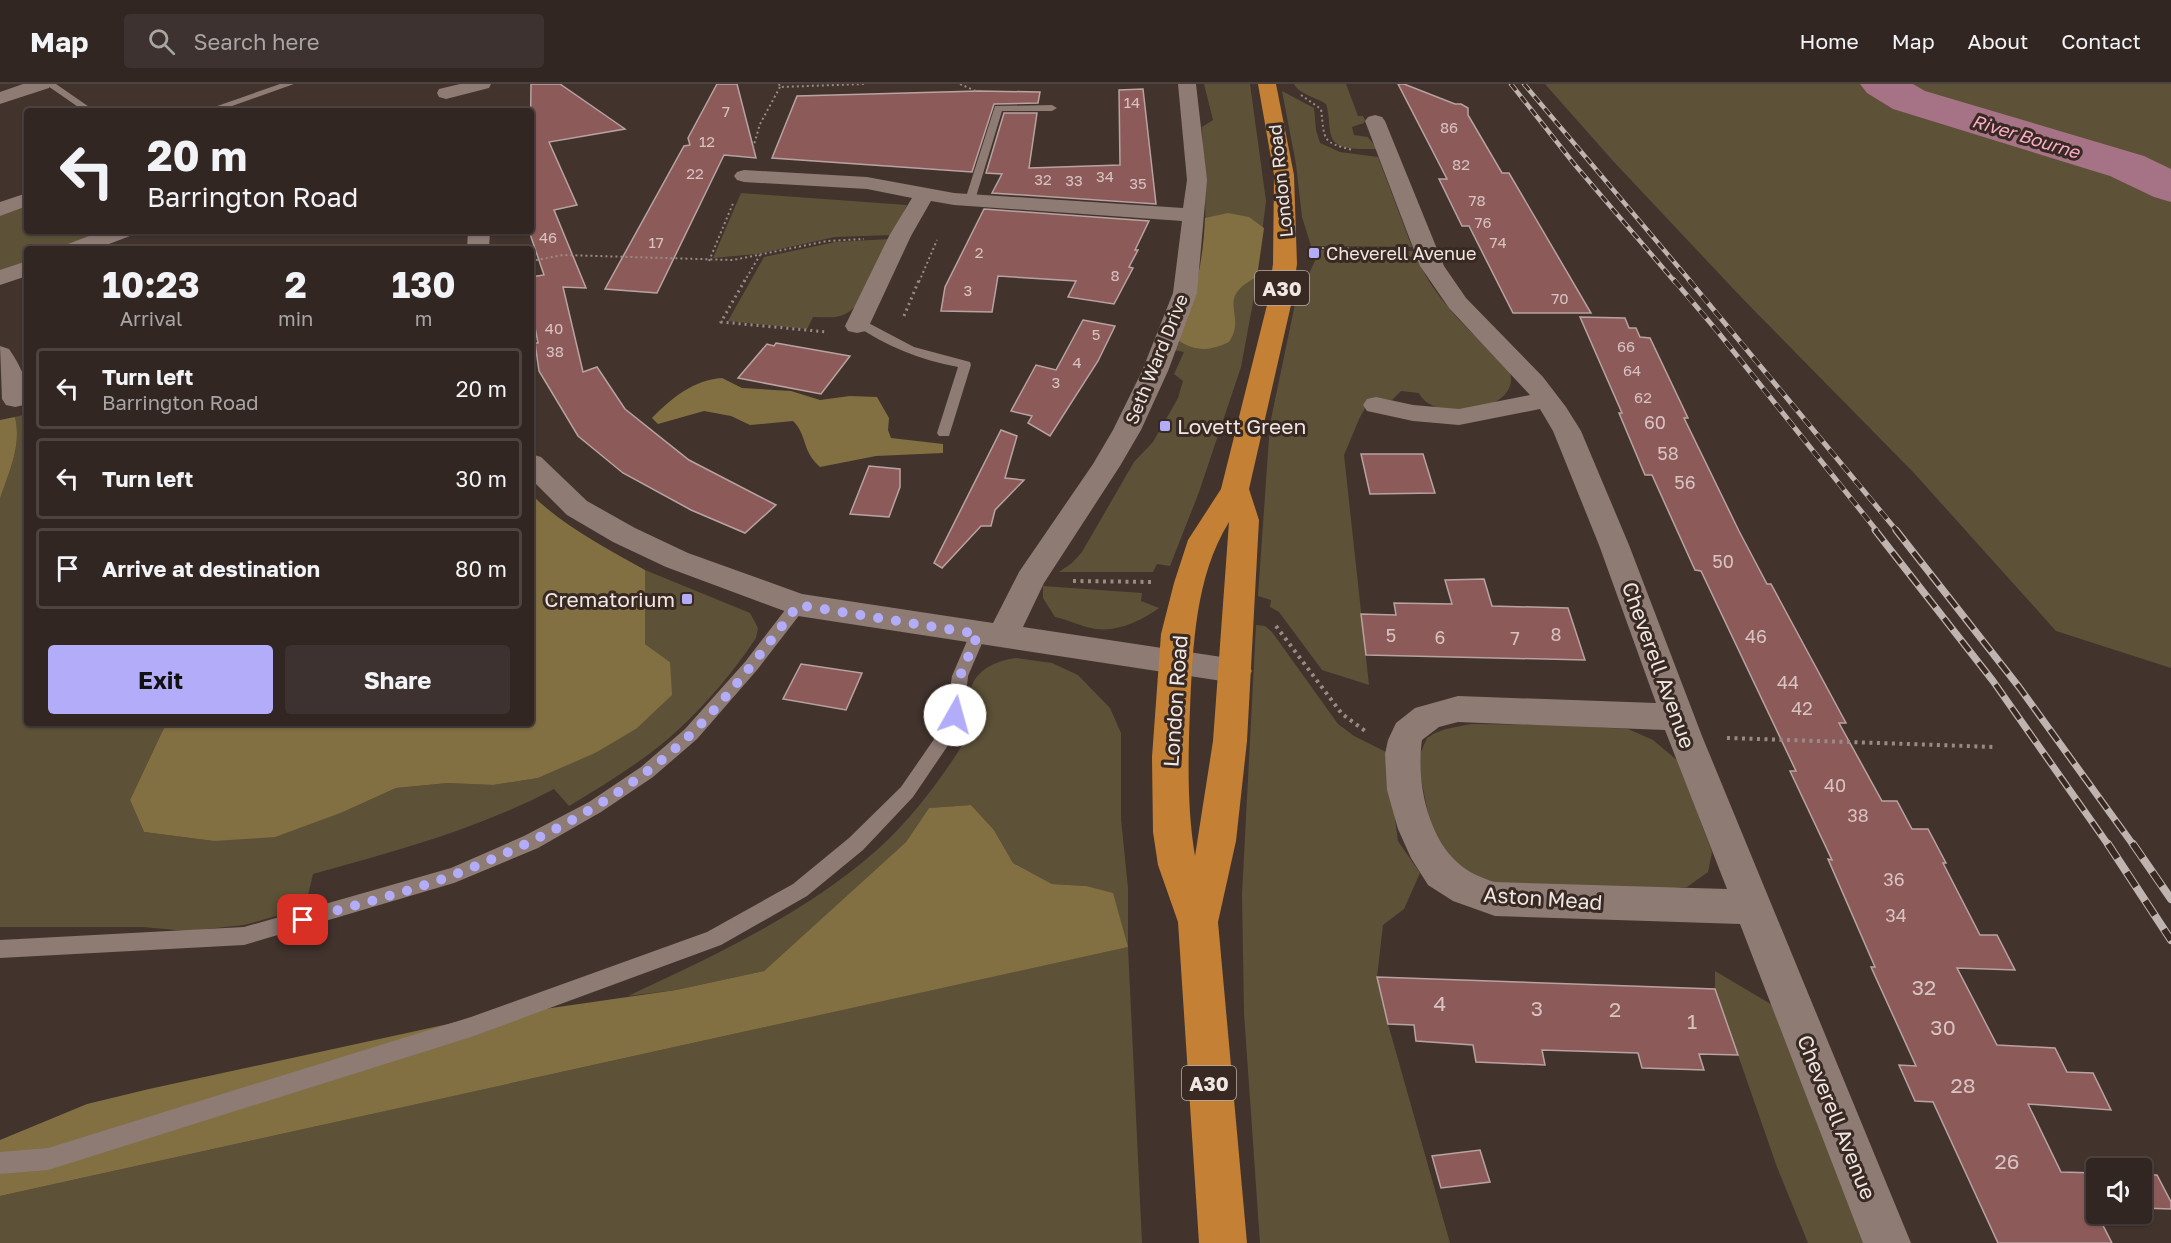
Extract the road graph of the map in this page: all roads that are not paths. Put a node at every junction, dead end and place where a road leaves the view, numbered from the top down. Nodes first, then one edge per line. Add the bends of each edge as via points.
1 (42, 84) edge
2 (50, 84) edge
3 (289, 84) edge
4 (482, 84) edge
5 (1187, 84) edge
6 (1267, 84) edge
7 (14, 87) edge
8 (442, 88) edge
9 (0, 98) edge
10 (86, 108) edge
11 (217, 108) edge
12 (455, 108) edge
13 (1052, 108) dead end
14 (1374, 122) dead end
15 (744, 176) road end
16 (924, 195) junction
17 (963, 199) junction
18 (24, 200) edge
19 (0, 208) edge
20 (1194, 215) junction
21 (114, 234) edge
22 (84, 246) edge
23 (24, 269) edge
24 (0, 278) edge
25 (858, 324) joint
26 (0, 354) edge
27 (14, 400) edge
28 (1547, 400) junction
29 (1376, 405) dead end
30 (944, 433) dead end
31 (534, 466) edge
32 (1235, 489) junction
33 (798, 605) junction
34 (990, 635) junction
35 (1175, 662) junction
36 (1234, 670) junction
37 (1681, 726) junction
38 (1752, 907) junction
39 (1198, 922) junction
40 (0, 949) edge
41 (0, 1163) edge
42 (1223, 1243) edge
43 (1887, 1243) edge

1 - 7 street
2 - 10 lane
3 - 11 lane
4 - 8 street
5 - 20 street, Seth Ward Drive via 1197,180
6 - 32 highway, London Road / A30 via 1284,175 1287,248 1279,305
7 - 9 street
8 - 12 street
13 - 17 lane via 998,108
14 - 28 street, Cheverell Avenue via 1432,266 1457,303
15 - 16 street via 867,183
16 - 17 street
16 - 25 street
17 - 20 street
18 - 19 street
20 - 34 street, Seth Ward Drive via 1185,293 1145,394 1106,466
21 - 22 street
23 - 24 street
25 - 30 lane via 919,353 965,365
26 - 27 street via 11,377
28 - 29 street via 1459,417
28 - 37 street, Cheverell Avenue via 1582,466
31 - 33 street via 577,508 624,535 677,560
32 - 35 highway, London Road / A30 via 1203,540 1186,593
32 - 36 highway, London Road / A30 via 1244,520
33 - 34 street
33 - 40 lane via 691,734 647,772 595,807 531,842 454,875 244,936
34 - 35 street
34 - 41 lane via 960,676 955,715 946,735 907,792 856,844 800,890 714,939 471,1028 48,1159
35 - 36 street
35 - 39 highway, London Road / A30 via 1170,757 1172,832 1177,865
36 - 39 highway, London Road / A30 via 1230,741 1217,841
37 - 38 street, Cheverell Avenue
37 - 38 street, Aston Mead via 1458,709 1434,713 1405,738 1404,772 1411,818 1420,842 1442,872 1459,885 1495,899
38 - 43 street, Cheverell Avenue
39 - 42 highway, London Road / A30

